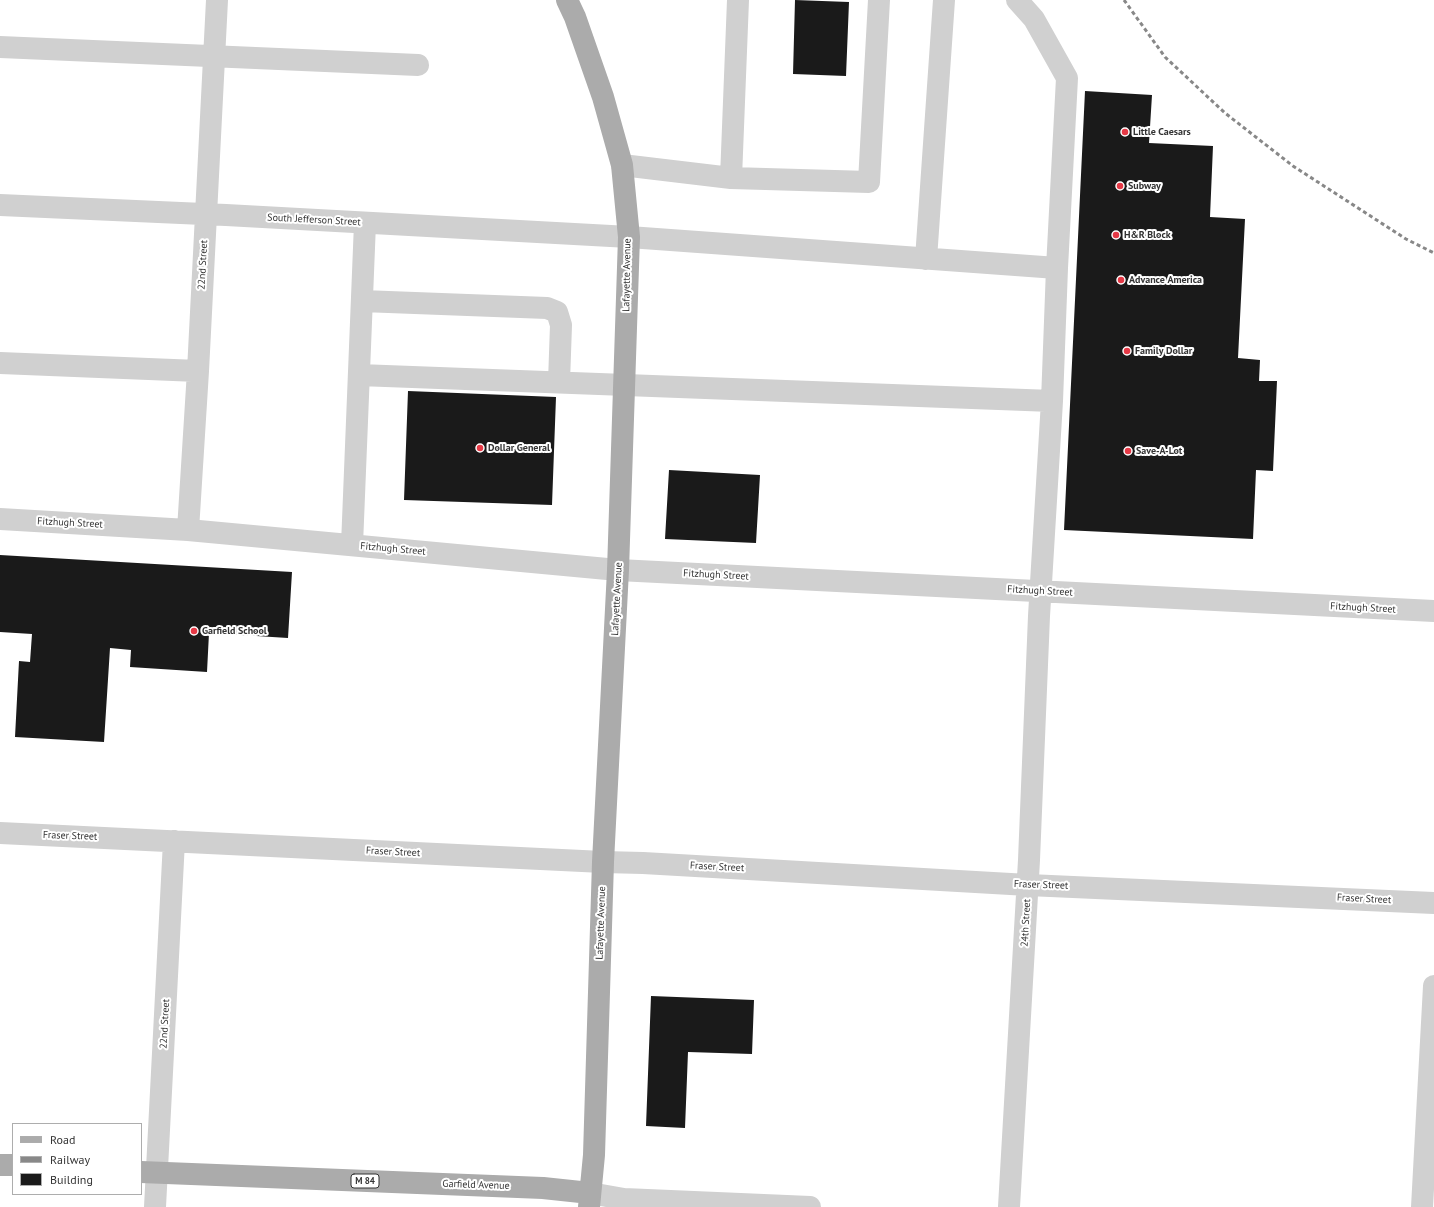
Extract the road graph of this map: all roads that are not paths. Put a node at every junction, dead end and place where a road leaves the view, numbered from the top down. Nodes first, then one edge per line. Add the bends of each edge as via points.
1 (217, 0) edge
2 (567, 0) edge
3 (738, 0) edge
4 (879, 0) edge
5 (944, 0) edge
6 (1017, 0) edge
7 (0, 46) edge
8 (214, 55) junction
9 (418, 65) dead end
10 (622, 165) junction
11 (731, 178) junction
12 (0, 204) edge
13 (206, 214) junction
14 (365, 223) junction
15 (628, 237) junction
16 (926, 258) junction
17 (1056, 268) junction
18 (362, 301) junction
19 (0, 363) edge
20 (198, 371) junction
21 (359, 375) junction
22 (559, 382) junction
23 (625, 385) junction
24 (1052, 401) junction
25 (0, 520) edge
26 (188, 530) junction
27 (352, 545) junction
28 (618, 570) junction
29 (1041, 591) junction
30 (1434, 611) edge
31 (0, 833) edge
32 (174, 841) junction
33 (603, 862) junction
34 (1028, 885) junction
35 (1434, 903) edge
36 (1434, 986) edge
37 (0, 1165) edge
38 (12, 1165) edge
39 (149, 1173) edge
40 (589, 1200) edge
41 (155, 1207) edge
42 (810, 1207) edge
43 (1010, 1207) edge
44 (1422, 1207) edge

1 - 8 street, 22nd Street
2 - 10 main road, Lafayette Avenue via 603,97
3 - 11 street
4 - 11 street via 869,182
5 - 16 street
6 - 17 street, 24th Street via 1034,19 1067,78
7 - 8 street
8 - 9 street
8 - 13 street, 22nd Street
10 - 11 street
10 - 15 main road, Lafayette Avenue
12 - 13 street, South Jefferson Street
13 - 14 street, South Jefferson Street
13 - 20 street, 22nd Street
14 - 15 street, South Jefferson Street
14 - 18 street
15 - 16 street, South Jefferson Street
15 - 23 main road, Lafayette Avenue
16 - 17 street, South Jefferson Street
17 - 24 street, 24th Street
18 - 21 street
18 - 22 street via 547,308 557,312 561,325
19 - 20 street
20 - 26 street, 22nd Street
21 - 22 street
21 - 27 street
22 - 23 street
23 - 24 street
23 - 28 main road, Lafayette Avenue
24 - 29 street, 24th Street
25 - 26 street, Fitzhugh Street
26 - 27 street, Fitzhugh Street
27 - 28 street, Fitzhugh Street
28 - 29 street, Fitzhugh Street
28 - 33 main road, Lafayette Avenue
29 - 30 street, Fitzhugh Street
29 - 34 street, 24th Street
31 - 32 street, Fraser Street
32 - 33 street, Fraser Street
32 - 39 street, 22nd Street
33 - 34 street, Fraser Street
33 - 40 main road, Lafayette Avenue via 594,1155
34 - 35 street, Fraser Street
34 - 43 street, 24th Street
36 - 44 street
37 - 38 main road
39 - 40 main road, Garfield Avenue / M 84 via 543,1188
39 - 41 street, 22nd Street
40 - 42 street, Garfield Avenue via 624,1199

